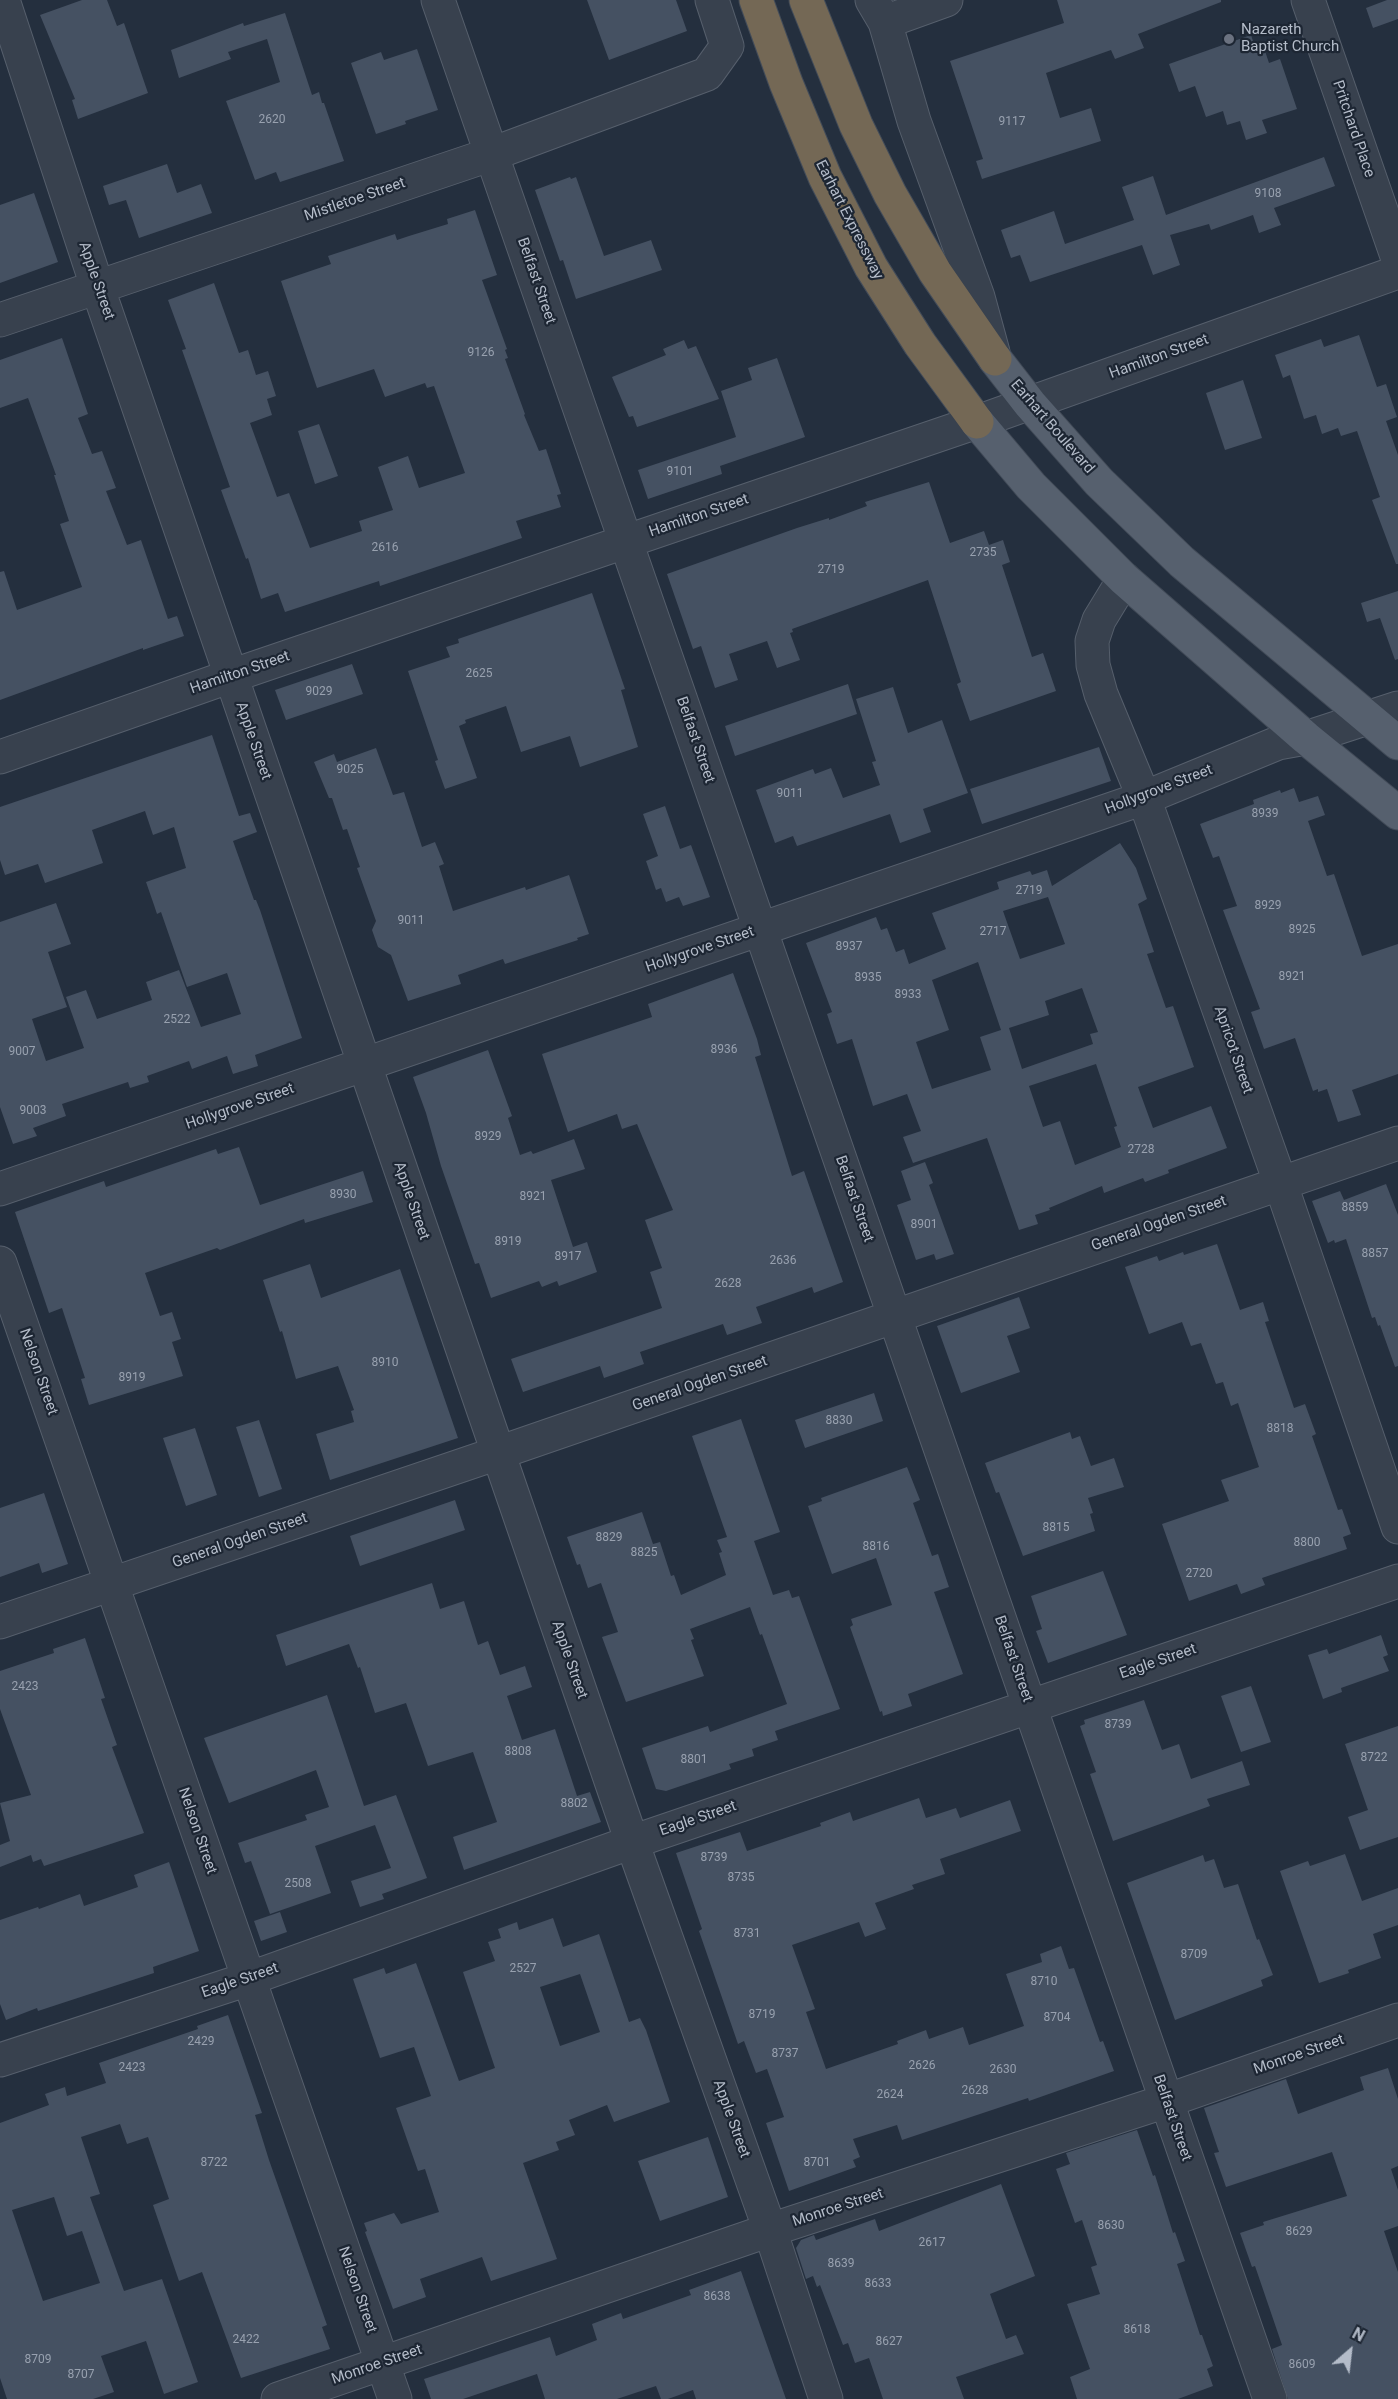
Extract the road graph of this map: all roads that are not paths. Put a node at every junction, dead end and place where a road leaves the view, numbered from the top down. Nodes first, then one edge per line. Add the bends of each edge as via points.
1 (3, 0) edge
2 (438, 0) edge
3 (712, 0) edge
4 (756, 0) edge
5 (806, 0) edge
6 (946, 0) edge
7 (1308, 0) edge
8 (878, 11) edge
9 (492, 154) junction
10 (1398, 259) edge
11 (1398, 272) edge
12 (97, 286) junction
13 (0, 320) edge
14 (995, 359) junction
15 (1030, 404) junction
16 (977, 422) junction
17 (626, 540) junction
18 (1124, 579) junction
19 (231, 676) junction
20 (1384, 714) edge
21 (1306, 738) junction
22 (1398, 743) edge
23 (0, 757) edge
24 (1144, 798) junction
25 (1398, 813) edge
26 (760, 929) junction
27 (365, 1065) junction
28 (1398, 1143) edge
29 (1280, 1182) junction
30 (0, 1189) edge
31 (0, 1263) edge
32 (895, 1317) junction
33 (498, 1453) junction
34 (1398, 1527) edge
35 (1398, 1581) edge
36 (112, 1585) junction
37 (0, 1622) edge
38 (1029, 1705) junction
39 (632, 1842) junction
40 (248, 1979) junction
41 (1398, 2020) edge
42 (6, 2073) edge
43 (1166, 2101) junction
44 (771, 2230) junction
45 (383, 2363) junction
46 (278, 2399) edge
47 (395, 2399) edge
48 (826, 2399) edge
49 (1270, 2399) edge

1 - 12 street, Apple Street
2 - 9 street, Belfast Street
3 - 9 street, Mistletoe Street via 727,46 707,74
4 - 16 highway, Earhart Expressway via 825,177 871,267 920,344
5 - 14 highway via 856,125 890,194 935,272
6 - 8 street
7 - 10 street, Pritchard Place
8 - 14 street, Earhart Boulevard via 978,297
9 - 12 street, Mistletoe Street
9 - 17 street, Belfast Street
11 - 15 street, Hamilton Street
12 - 13 street, Mistletoe Street
12 - 19 street, Apple Street
14 - 15 main road, Earhart Boulevard
15 - 16 street, Hamilton Street
15 - 20 main road, Earhart Boulevard via 1100,482 1182,562
16 - 17 street, Hamilton Street
16 - 18 main road via 1031,486
17 - 19 street, Hamilton Street
17 - 26 street, Belfast Street
18 - 21 main road
18 - 24 street, Apricot Street via 1099,620 1092,641 1093,665
19 - 23 street, Hamilton Street
19 - 27 street, Apple Street
20 - 21 street, Hollygrove Street
20 - 22 main road, Earhart Boulevard
21 - 24 street, Hollygrove Street via 1278,742
21 - 25 main road
24 - 26 street, Hollygrove Street
24 - 29 street, Apricot Street
26 - 27 street, Hollygrove Street
26 - 32 street, Belfast Street
27 - 30 street, Hollygrove Street
27 - 33 street, Apple Street
28 - 29 street, General Ogden Street
29 - 32 street, General Ogden Street
29 - 34 street, Apricot Street
31 - 36 street, Nelson Street
32 - 33 street, General Ogden Street
32 - 38 street, Belfast Street
33 - 36 street, General Ogden Street
33 - 39 street, Apple Street
35 - 38 street, Eagle Street
36 - 37 street, General Ogden Street
36 - 40 street, Nelson Street
38 - 39 street, Eagle Street
38 - 43 street, Belfast Street
39 - 40 street, Eagle Street
39 - 44 street, Apple Street
40 - 42 street, Eagle Street
40 - 45 street, Nelson Street
41 - 43 street, Monroe Street
43 - 44 street, Monroe Street
43 - 49 street, Belfast Street
44 - 45 street, Monroe Street
44 - 48 street, Apple Street
45 - 46 street, Monroe Street
45 - 47 street, Nelson Street

